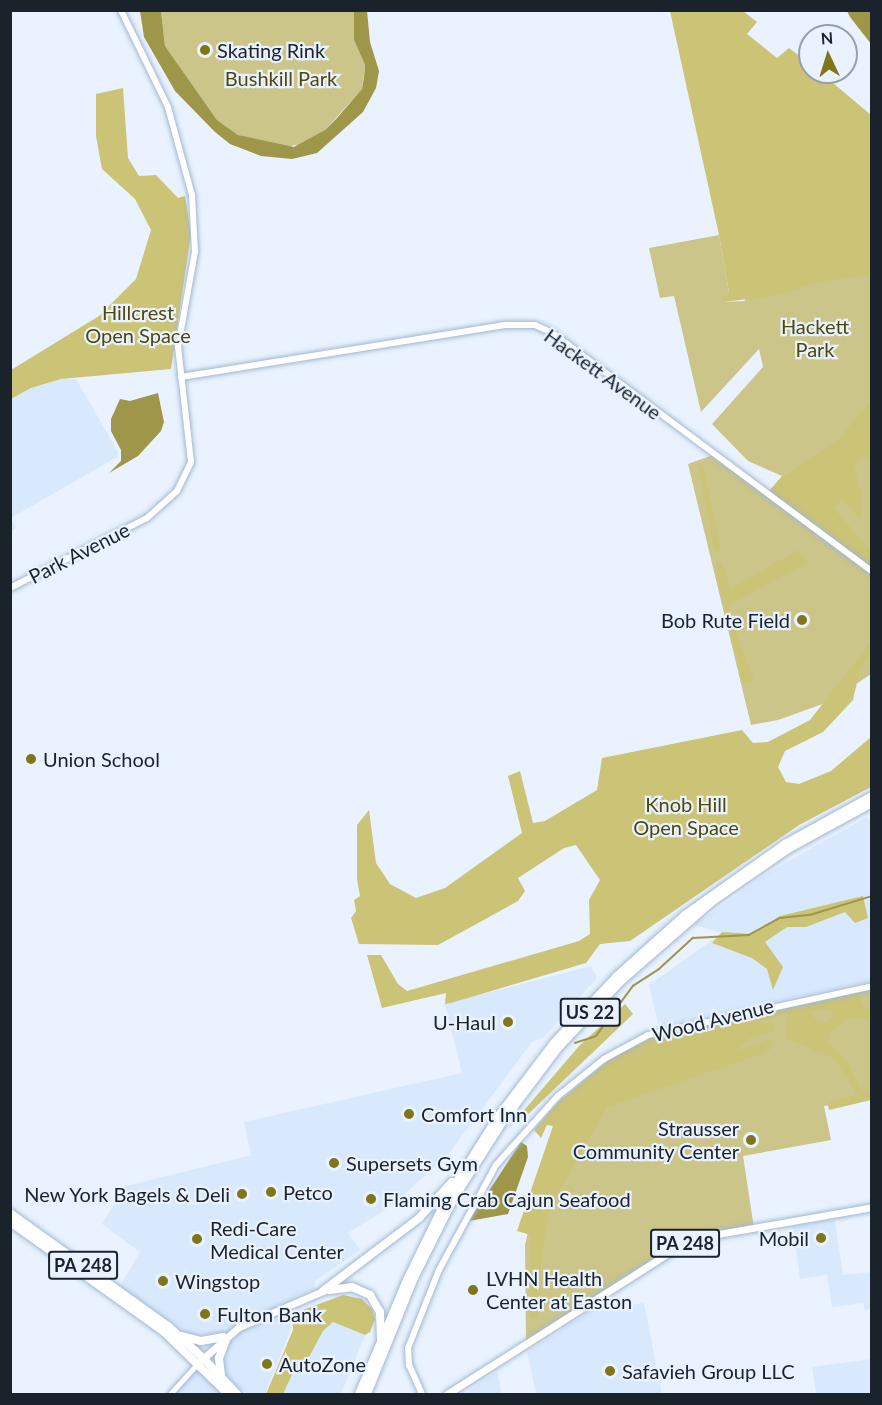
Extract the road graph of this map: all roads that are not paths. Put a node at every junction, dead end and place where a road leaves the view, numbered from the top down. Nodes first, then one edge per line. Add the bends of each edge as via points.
1 (122, 10) edge
2 (181, 376) junction
3 (872, 572) edge
4 (10, 588) edge
5 (872, 796) edge
6 (872, 803) edge
7 (872, 986) edge
8 (464, 1168) junction
9 (872, 1207) edge
10 (10, 1213) edge
11 (10, 1222) edge
12 (323, 1291) junction
13 (179, 1335) junction
14 (225, 1339) junction
15 (380, 1344) junction
16 (202, 1360) junction
17 (223, 1379) junction
18 (463, 1385) junction
19 (170, 1395) edge
20 (228, 1395) edge
21 (237, 1395) edge
22 (359, 1395) edge
23 (367, 1395) edge
24 (422, 1395) edge
25 (447, 1395) edge
26 (457, 1395) edge

1 - 2 main road, Park Avenue via 166,102 190,182 195,248 178,342
2 - 3 main road, Hackett Avenue via 507,325 535,325 551,332
2 - 4 main road, Park Avenue via 191,442 190,469 171,500 147,518
5 - 8 highway, US 22 via 759,860 646,949 547,1052
6 - 23 highway, US 22 via 788,849 712,901 621,981 558,1048 503,1120 454,1198 413,1280
7 - 24 main road, Wood Avenue via 648,1035 610,1055 558,1096 496,1165 439,1270 408,1348 409,1365
8 - 12 highway via 419,1218
8 - 15 highway, US 22 via 420,1251
9 - 18 main road, PA 248 via 713,1235 679,1246
10 - 13 highway, PA 248
11 - 16 highway, PA 248
12 - 14 main road via 263,1316
12 - 15 highway via 352,1287 373,1298 381,1316
13 - 14 highway via 201,1341
13 - 16 highway, PA 248
14 - 16 main road
14 - 17 highway via 219,1358
15 - 22 highway, US 22
16 - 17 highway, PA 248
16 - 19 street
16 - 20 highway, PA 248
17 - 21 highway, PA 248
18 - 25 main road, PA 248
18 - 26 main road

